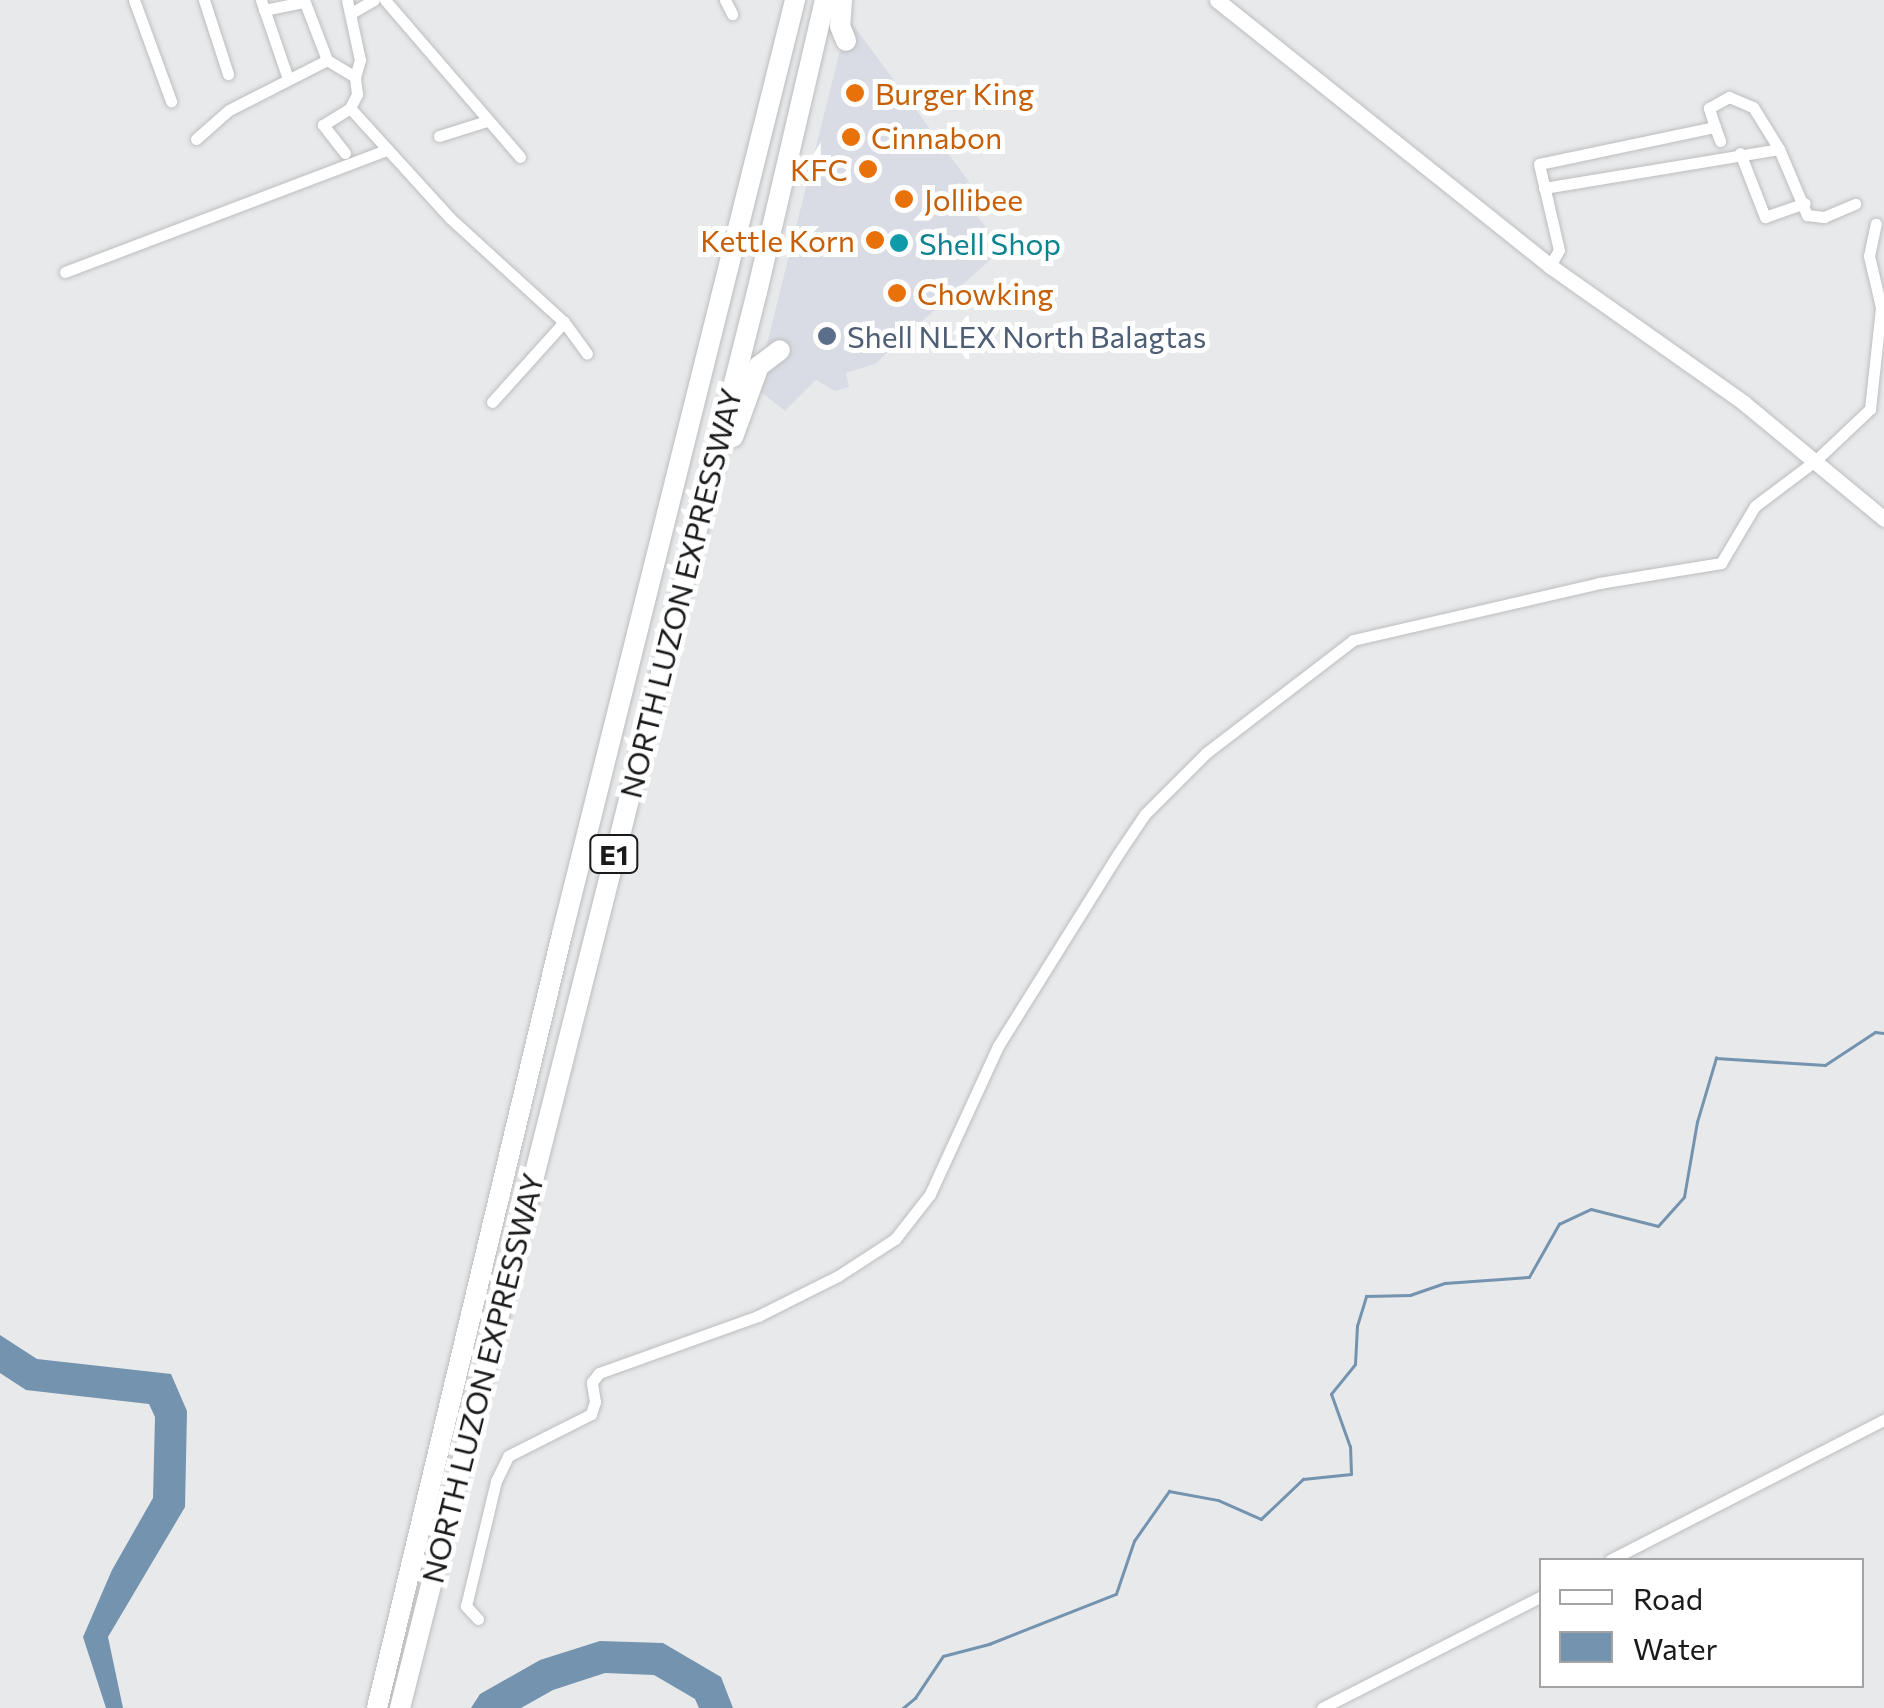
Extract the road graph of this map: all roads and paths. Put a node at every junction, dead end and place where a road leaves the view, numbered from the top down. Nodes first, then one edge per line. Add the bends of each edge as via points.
1 (134, 0) edge
2 (204, 0) edge
3 (374, 0) edge
4 (385, 0) edge
5 (725, 0) edge
6 (795, 0) edge
7 (825, 0) edge
8 (842, 0) edge
9 (1217, 0) edge
10 (304, 1) edge
11 (262, 5) edge
12 (350, 6) edge
13 (732, 14) dead end
14 (846, 42) dead end
15 (326, 60) junction
16 (228, 74) dead end
17 (355, 77) junction
18 (288, 79) junction
19 (171, 101) dead end
20 (350, 108) junction
21 (487, 120) junction
22 (1715, 127) junction
23 (440, 136) dead end
24 (196, 139) dead end
25 (1720, 140) dead end
26 (1780, 149) junction
27 (386, 150) junction
28 (344, 153) dead end
29 (1740, 153) junction
30 (520, 158) dead end
31 (1544, 188) junction
32 (1805, 203) junction
33 (1855, 204) dead end
34 (1876, 224) dead end
35 (1550, 266) junction
36 (65, 272) dead end
37 (564, 322) junction
38 (780, 350) dead end
39 (587, 354) dead end
40 (492, 402) dead end
41 (1815, 461) junction
42 (1884, 519) edge
43 (664, 658) junction
44 (1884, 1420) edge
45 (1614, 1558) edge
46 (1539, 1598) edge
47 (478, 1619) dead end
48 (377, 1708) edge
49 (400, 1708) edge
50 (1322, 1708) edge

1 - 19 street
2 - 16 street
3 - 12 street
4 - 21 street
5 - 13 street
6 - 48 highway, NORTH LUZON EXPRESSWAY / E1
7 - 43 highway, NORTH LUZON EXPRESSWAY / E1
8 - 14 highway
9 - 35 street
10 - 11 street
10 - 15 street
11 - 18 street
12 - 17 street via 360,60
15 - 17 street
15 - 18 street
17 - 20 street
18 - 24 street via 229,110
20 - 27 street
20 - 28 street via 323,125
21 - 23 street
21 - 30 street
22 - 25 street
22 - 26 street via 1710,108 1729,97 1753,107
22 - 31 street via 1540,164
26 - 29 street
26 - 32 street
27 - 36 street
27 - 37 street
29 - 31 street
29 - 32 street via 1765,217
31 - 35 street via 1558,250
32 - 33 street via 1807,215 1816,218
34 - 41 street via 1869,256 1881,307 1870,409
35 - 41 street
37 - 39 street
37 - 40 street
38 - 43 highway via 758,366 692,589
41 - 42 street
41 - 47 street via 1754,506 1718,566 1599,584 1362,636 1206,753 1146,814 1118,854 998,1046 930,1194 895,1239 758,1316 599,1373 592,1382 591,1414 508,1456 466,1606
43 - 49 highway, NORTH LUZON EXPRESSWAY / E1
44 - 45 street
46 - 50 street

